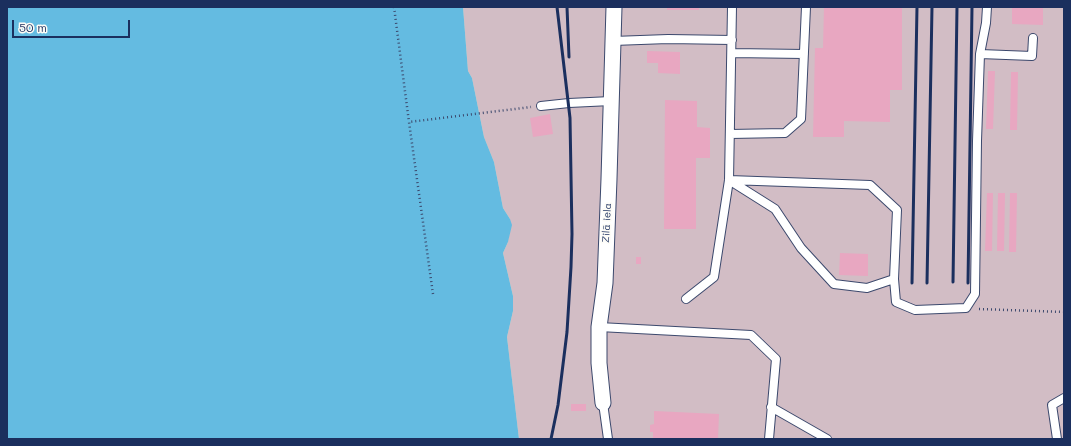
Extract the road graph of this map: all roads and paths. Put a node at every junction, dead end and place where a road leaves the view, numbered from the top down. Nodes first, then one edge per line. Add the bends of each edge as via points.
1 (394, 7) edge
2 (614, 7) edge
3 (732, 7) edge
4 (806, 7) edge
5 (986, 7) edge
6 (1033, 38) dead end
7 (732, 40) junction
8 (613, 41) junction
9 (732, 53) junction
10 (804, 54) junction
11 (980, 54) junction
12 (612, 101) junction
13 (541, 106) joint
14 (409, 122) junction
15 (730, 134) junction
16 (729, 180) junction
17 (894, 279) junction
18 (433, 294) dead end
19 (686, 299) dead end
20 (969, 304) junction
21 (1064, 312) edge
22 (599, 327) junction
23 (1064, 398) edge
24 (603, 403) joint
25 (772, 406) junction
26 (608, 439) edge
27 (769, 439) edge
28 (827, 439) edge
29 (1057, 439) edge

1 - 14 path
2 - 8 street, Zilā iela
3 - 7 lane
4 - 10 lane
5 - 11 lane via 986,23
6 - 11 lane via 1032,56
7 - 8 lane
7 - 9 lane
8 - 12 street, Zilā iela
9 - 10 lane
9 - 15 lane
10 - 15 lane via 800,119 785,133
11 - 20 lane via 975,294
12 - 13 lane
12 - 22 street, Zilā iela via 610,179
13 - 14 path
14 - 18 path
15 - 16 lane
16 - 17 lane via 775,209 800,248 834,284 867,288
16 - 17 lane via 870,185 898,210
16 - 19 lane via 714,277
17 - 20 lane via 896,302 915,310 966,308
20 - 21 path via 979,310
22 - 24 street, Zilā iela
22 - 25 lane via 750,335 776,359
23 - 29 lane via 1052,405
24 - 26 lane, Zilā iela
25 - 27 lane
25 - 28 lane

